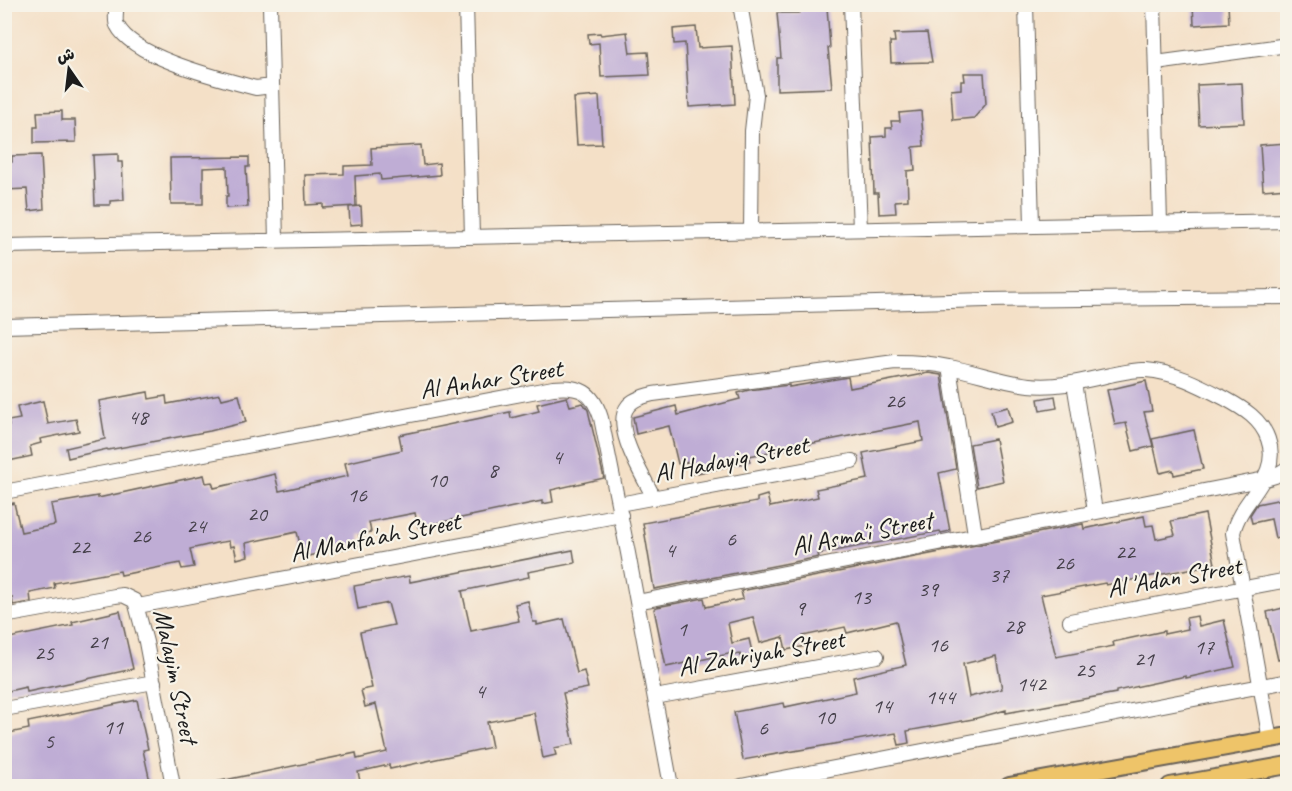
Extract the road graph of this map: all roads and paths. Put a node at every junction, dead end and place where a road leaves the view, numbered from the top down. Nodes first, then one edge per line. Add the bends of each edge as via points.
1 (270, 4) edge
2 (466, 4) edge
3 (740, 4) edge
4 (851, 4) edge
5 (1026, 4) edge
6 (1154, 4) edge
7 (116, 11) dead end
8 (1287, 45) edge
9 (1156, 63) junction
10 (272, 86) junction
11 (1287, 220) edge
12 (1160, 224) junction
13 (1032, 225) junction
14 (860, 229) junction
15 (751, 231) junction
16 (472, 237) junction
17 (276, 241) junction
18 (4, 246) edge
19 (1287, 297) edge
20 (4, 326) edge
21 (949, 366) junction
22 (1074, 383) junction
23 (852, 461) dead end
24 (1287, 468) edge
25 (1265, 479) junction
26 (4, 492) edge
27 (654, 498) junction
28 (620, 510) junction
29 (1095, 511) junction
30 (975, 534) junction
31 (1287, 580) edge
32 (1244, 589) junction
33 (637, 602) junction
34 (138, 606) junction
35 (4, 616) edge
36 (1070, 621) dead end
37 (877, 656) dead end
38 (1287, 681) edge
39 (154, 682) junction
40 (1260, 686) junction
41 (655, 697) junction
42 (4, 709) edge
43 (1287, 736) edge
44 (1270, 740) junction
45 (1287, 765) edge
46 (173, 786) edge
47 (670, 786) edge
48 (741, 786) edge
49 (1009, 786) edge
50 (1170, 786) edge

1 - 10 street
2 - 16 street
3 - 15 street via 756,95
4 - 14 street
5 - 13 street
6 - 9 street
7 - 10 street via 117,25 133,43 162,60 256,88
8 - 9 street
9 - 12 street
10 - 17 street
11 - 12 street
12 - 13 street
13 - 14 street
14 - 15 street
15 - 16 street
16 - 17 street
17 - 18 street
19 - 20 street via 987,300
21 - 22 street via 1027,385
21 - 27 street via 895,363 641,397 628,405 623,424 630,449
21 - 30 street
22 - 25 street via 1144,370 1194,382 1244,409 1260,423 1269,440
22 - 29 street
23 - 27 street, Al Hadayiq Street
24 - 25 street, Al Asma'i Street
25 - 29 street, Al Asma'i Street
25 - 32 street via 1235,520 1233,533
26 - 28 street, Al Anhar Street via 566,387 586,393 598,408
27 - 28 street, Al Hadayiq Street
28 - 33 street, Al Anhar Street
28 - 34 street, Al Manfa'ah Street
29 - 30 street, Al Asma'i Street
30 - 33 street, Al Asma'i Street
31 - 32 street, Al 'Adan Street
32 - 36 street, Al 'Adan Street
32 - 40 street
33 - 41 street, Al Anhar Street
34 - 35 street, Malayim Street via 130,598 115,596
34 - 39 street, Malayim Street
37 - 41 street, Al Zahriyah Street
38 - 40 street
39 - 42 street
39 - 46 street, Malayim Street
40 - 44 street
40 - 48 street
41 - 47 street, Al Anhar Street
43 - 44 main road
44 - 49 main road
45 - 50 main road

